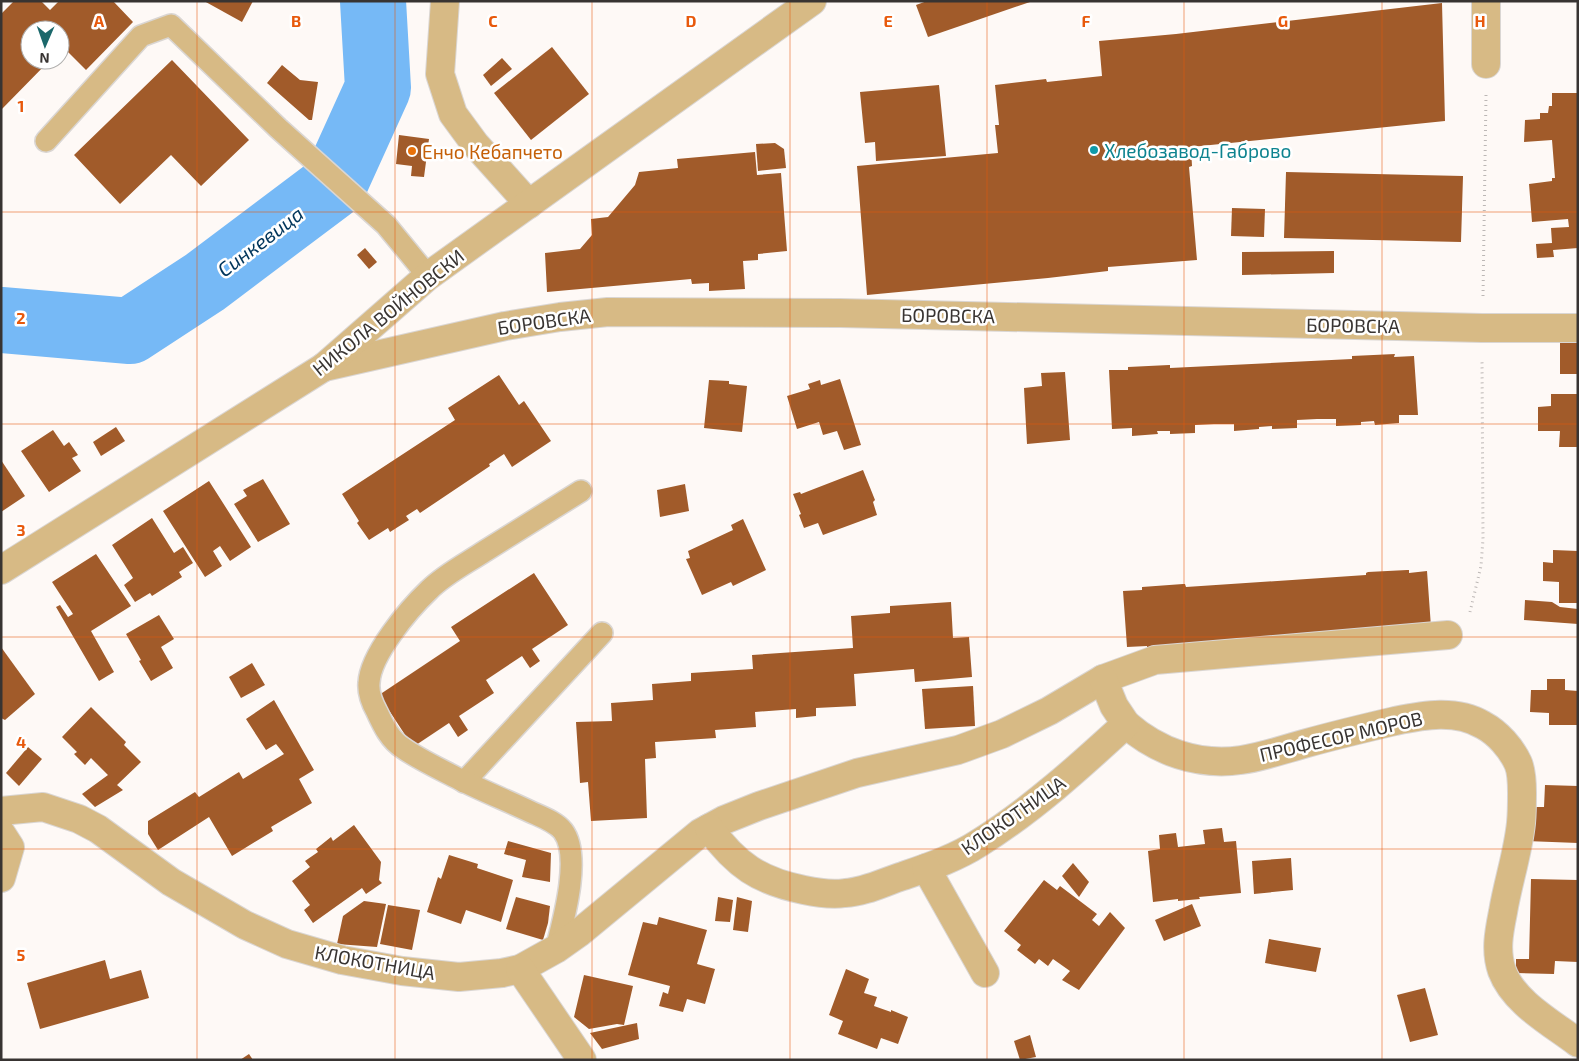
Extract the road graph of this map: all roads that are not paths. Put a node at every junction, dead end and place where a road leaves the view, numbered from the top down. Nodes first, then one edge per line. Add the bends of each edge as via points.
1 (445, 1) edge
2 (812, 1) edge
3 (1486, 1) edge
4 (1486, 64) dead end
5 (46, 141) dead end
6 (529, 204) junction
7 (428, 276) junction
8 (1578, 328) edge
9 (324, 367) junction
10 (582, 491) dead end
11 (1, 570) edge
12 (602, 633) dead end
13 (1448, 635) dead end
14 (1103, 679) junction
15 (1126, 724) junction
16 (464, 782) junction
17 (1, 811) edge
18 (709, 828) junction
19 (1, 833) edge
20 (926, 868) junction
21 (1, 878) edge
22 (556, 949) junction
23 (520, 970) junction
24 (985, 973) dead end
25 (1573, 1032) edge
26 (582, 1060) edge

1 - 6 street via 440,74 453,114 475,144
2 - 6 street, НИКОЛА ВОЙНОВСКИ
3 - 4 street
5 - 7 lane via 141,36 171,26 386,225
6 - 7 street, НИКОЛА ВОЙНОВСКИ
7 - 9 street, НИКОЛА ВОЙНОВСКИ
8 - 9 street, БОРОВСКА via 840,312 608,312 505,326
9 - 11 street, НИКОЛА ВОЙНОВСКИ
10 - 16 lane via 430,589 374,662 369,684 371,701 388,734 402,748
12 - 16 lane
13 - 14 street, КЛОКОТНИЦА via 1155,660
14 - 15 street
14 - 18 street, КЛОКОТНИЦА via 1002,734 958,750 857,773 760,806
15 - 20 street, КЛОКОТНИЦА via 1059,784 1002,828 977,844
15 - 25 street, ПРОФЕСОР МОРОВ via 1142,738 1177,754 1224,762 1257,757 1416,716 1440,714 1461,717 1482,724 1498,735 1519,764 1522,781 1521,823 1498,934 1497,954 1502,973 1531,1009
16 - 22 lane via 539,815 564,832 571,859 570,878
17 - 23 street, КЛОКОТНИЦА via 43,807 79,820 98,829 171,882 245,925 288,944 342,960 402,971 459,976
18 - 20 street, КЛОКОТНИЦА via 723,848 757,875 824,894 847,893 875,886
18 - 22 street, КЛОКОТНИЦА
19 - 21 street via 10,847
20 - 24 street
22 - 23 street, КЛОКОТНИЦА
23 - 26 street

